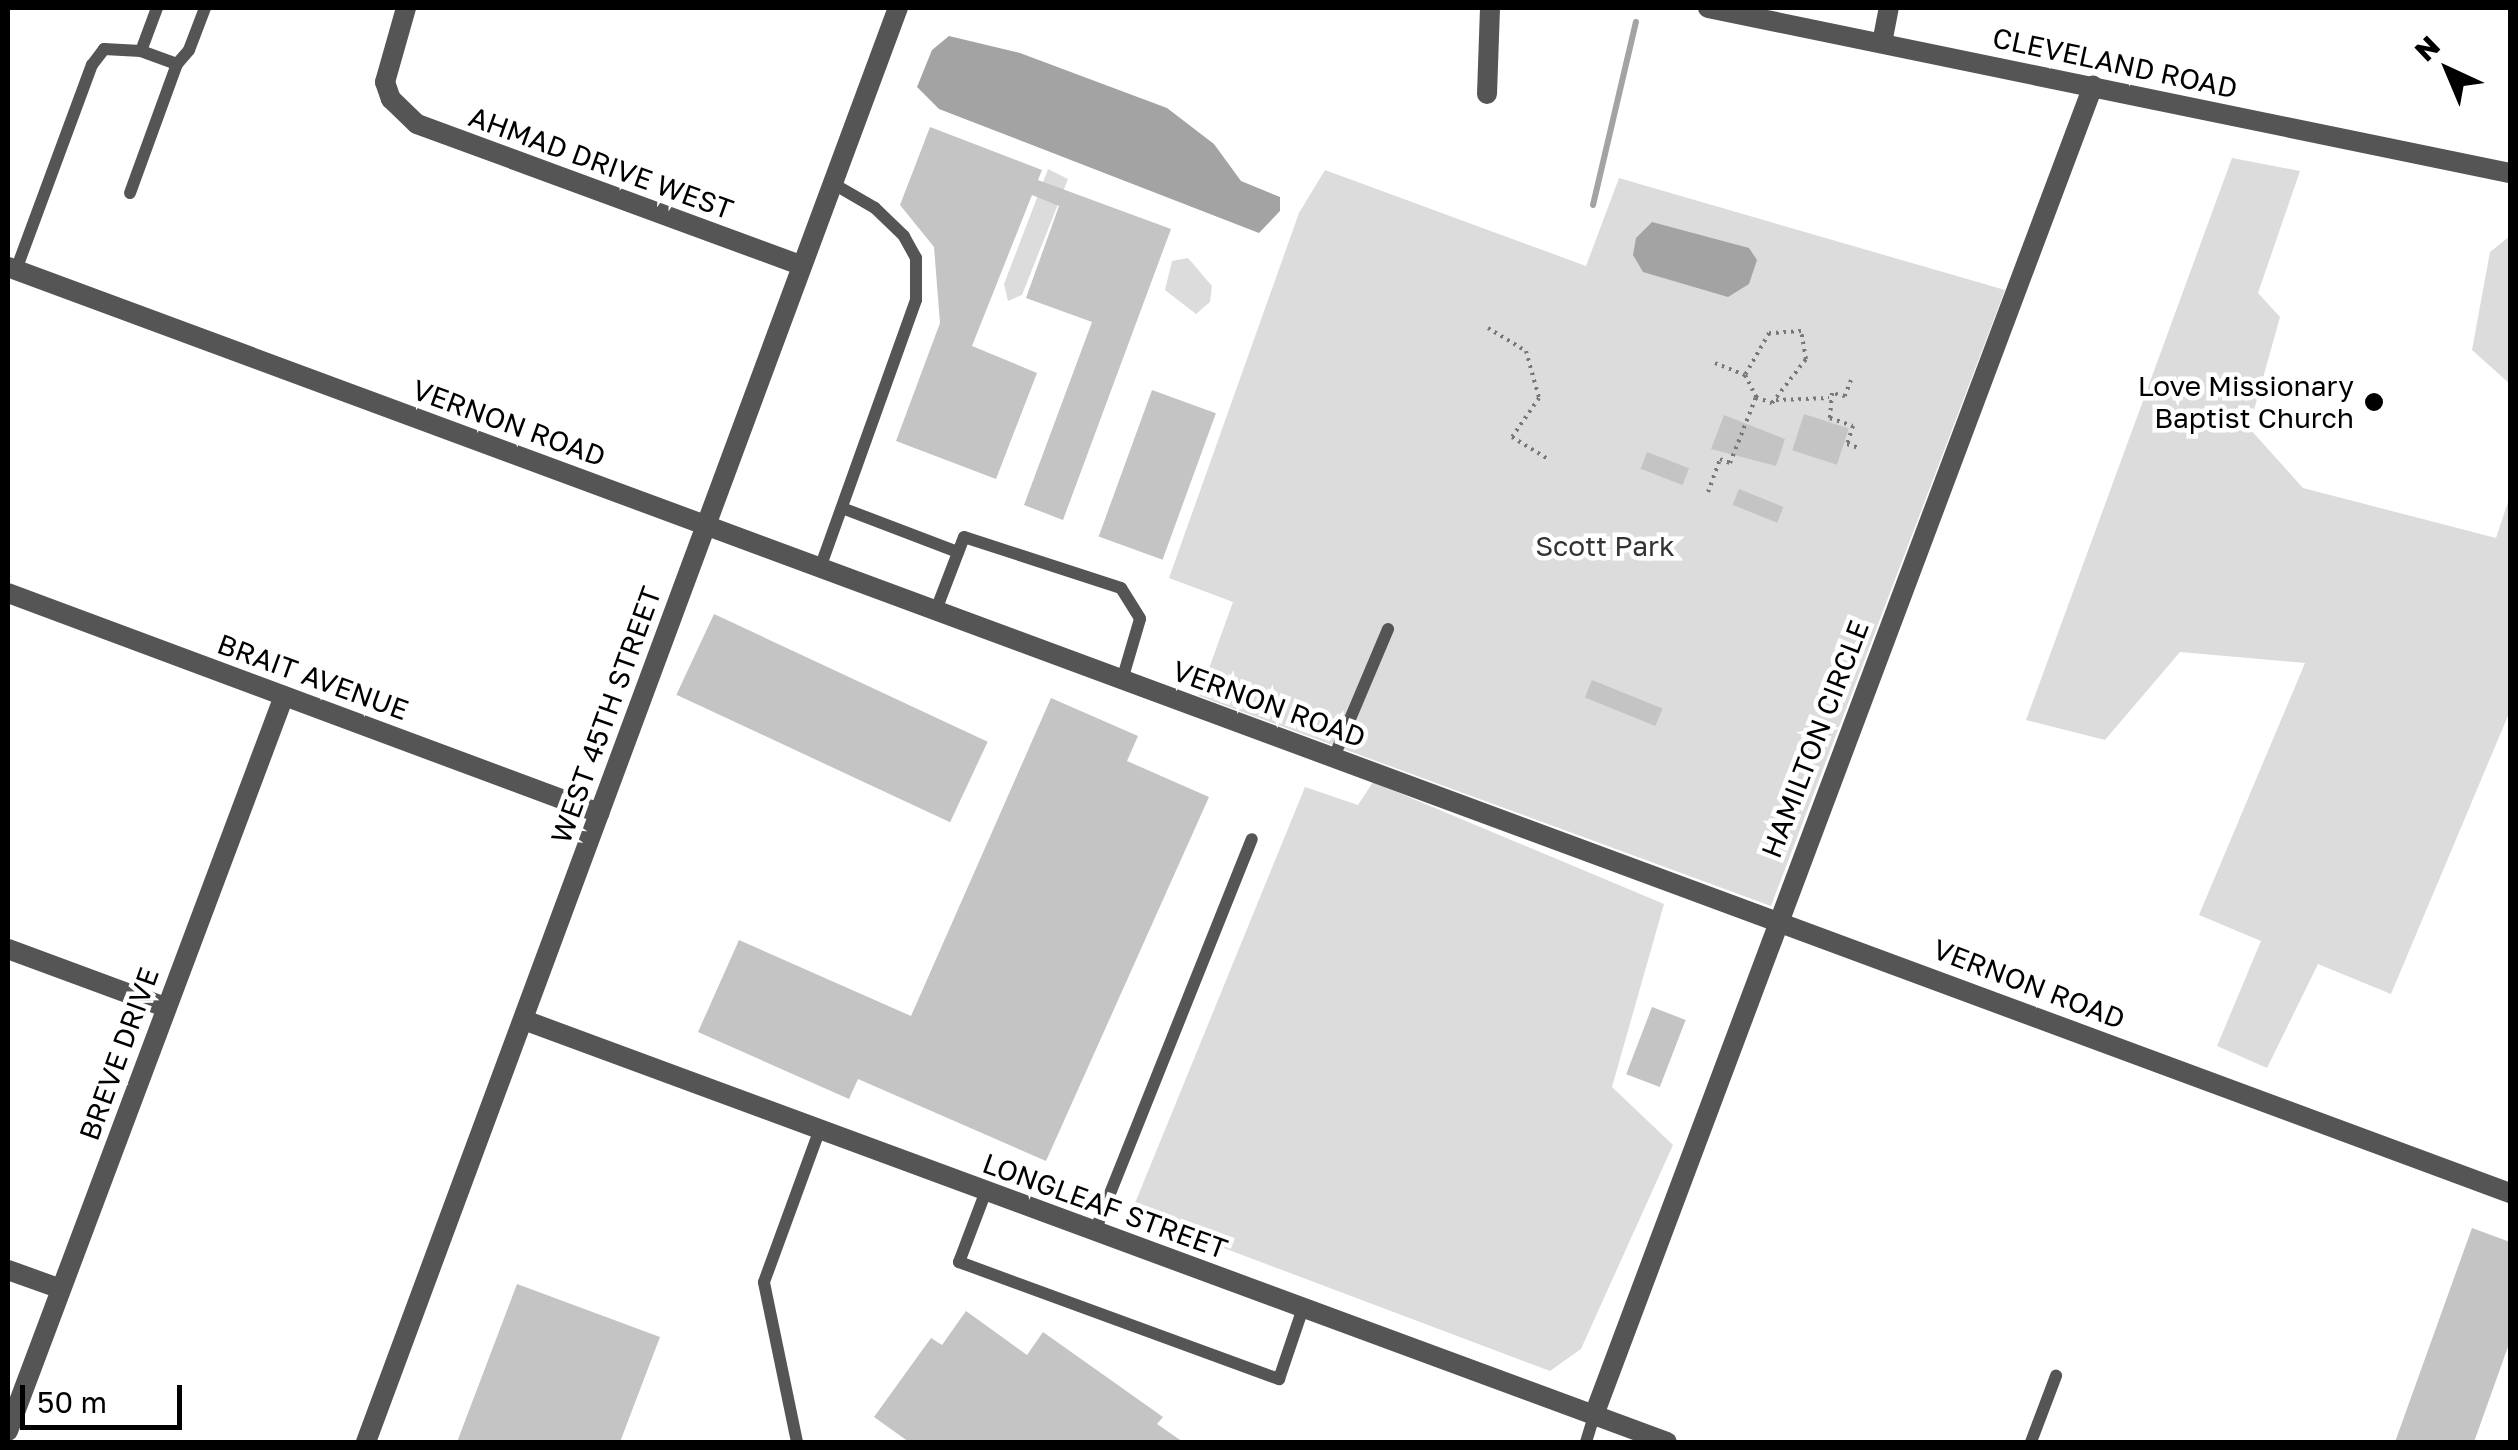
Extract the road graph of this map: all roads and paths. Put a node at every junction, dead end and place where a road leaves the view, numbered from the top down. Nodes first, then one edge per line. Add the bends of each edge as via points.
1 (157, 8) edge
2 (204, 8) edge
3 (406, 8) edge
4 (898, 8) edge
5 (1490, 8) edge
6 (1708, 8) edge
7 (1889, 8) edge
8 (1882, 42) junction
9 (141, 51) junction
10 (176, 64) junction
11 (2093, 86) junction
12 (1487, 94) dead end
13 (2510, 173) edge
14 (832, 183) junction
15 (130, 193) dead end
16 (800, 266) junction
17 (12, 269) edge
18 (1488, 328) dead end
19 (1714, 363) dead end
20 (1745, 374) junction
21 (1850, 380) dead end
22 (1756, 398) junction
23 (1830, 398) junction
24 (1776, 400) junction
25 (1859, 448) dead end
26 (1548, 459) dead end
27 (1708, 492) dead end
28 (842, 508) junction
29 (706, 526) junction
30 (958, 552) junction
31 (820, 568) junction
32 (8, 593) edge
33 (936, 610) junction
34 (1388, 629) dead end
35 (1122, 680) junction
36 (284, 696) junction
37 (1334, 757) junction
38 (599, 813) junction
39 (1252, 839) dead end
40 (1777, 919) junction
41 (8, 949) edge
42 (165, 1008) junction
43 (524, 1020) junction
44 (820, 1129) junction
45 (986, 1191) junction
46 (2510, 1193) edge
47 (1096, 1232) junction
48 (8, 1270) edge
49 (62, 1289) junction
50 (1304, 1308) junction
51 (2056, 1376) dead end
52 (1594, 1415) junction
53 (8, 1431) edge
54 (366, 1442) edge
55 (797, 1442) edge
56 (1586, 1442) edge
57 (1667, 1442) edge
58 (2031, 1442) edge

1 - 9 lane
2 - 10 lane via 190,50
3 - 16 street, AHMAD DRIVE WEST via 386,63 391,100 417,124
4 - 14 street, WEST 45TH STREET
5 - 12 street
6 - 8 street, CLEVELAND ROAD
7 - 8 street
8 - 11 street, CLEVELAND ROAD
9 - 10 lane
9 - 17 lane via 104,49 92,65
10 - 15 lane
11 - 13 street, CLEVELAND ROAD
11 - 40 street, HAMILTON CIRCLE
14 - 16 street, WEST 45TH STREET
14 - 28 lane via 875,208 916,258 916,300
16 - 29 street, WEST 45TH STREET
17 - 29 street, VERNON ROAD
18 - 26 path via 1526,351 1539,398 1512,437
19 - 20 path
20 - 22 path
20 - 24 path via 1769,333 1801,331 1806,359
21 - 23 path via 1845,396
22 - 24 path
22 - 27 path via 1730,463 1720,459
23 - 24 path
23 - 25 path via 1830,418 1853,426 1847,444
28 - 30 lane
28 - 31 lane
29 - 31 street, VERNON ROAD
29 - 38 street, WEST 45TH STREET
30 - 33 lane
30 - 35 lane via 964,537 1120,588 1140,620
31 - 33 street, VERNON ROAD
32 - 36 street, BRAIT AVENUE
33 - 35 street, VERNON ROAD
34 - 37 lane
35 - 37 street, VERNON ROAD
36 - 38 street, BRAIT AVENUE
36 - 42 street, BREVE DRIVE
37 - 40 street, VERNON ROAD
38 - 43 street, WEST 45TH STREET
39 - 47 lane
40 - 46 street, VERNON ROAD
40 - 52 street, HAMILTON CIRCLE
41 - 42 street
42 - 49 street, BREVE DRIVE
43 - 44 street, LONGLEAF STREET
43 - 54 street, WEST 45TH STREET
44 - 45 street, LONGLEAF STREET
44 - 55 lane via 764,1282
45 - 47 street, LONGLEAF STREET
45 - 50 lane via 959,1262 1278,1379
47 - 50 street, LONGLEAF STREET
48 - 49 street
49 - 53 street, BREVE DRIVE
50 - 52 street, LONGLEAF STREET
51 - 58 lane
52 - 56 lane
52 - 57 street, LONGLEAF STREET

